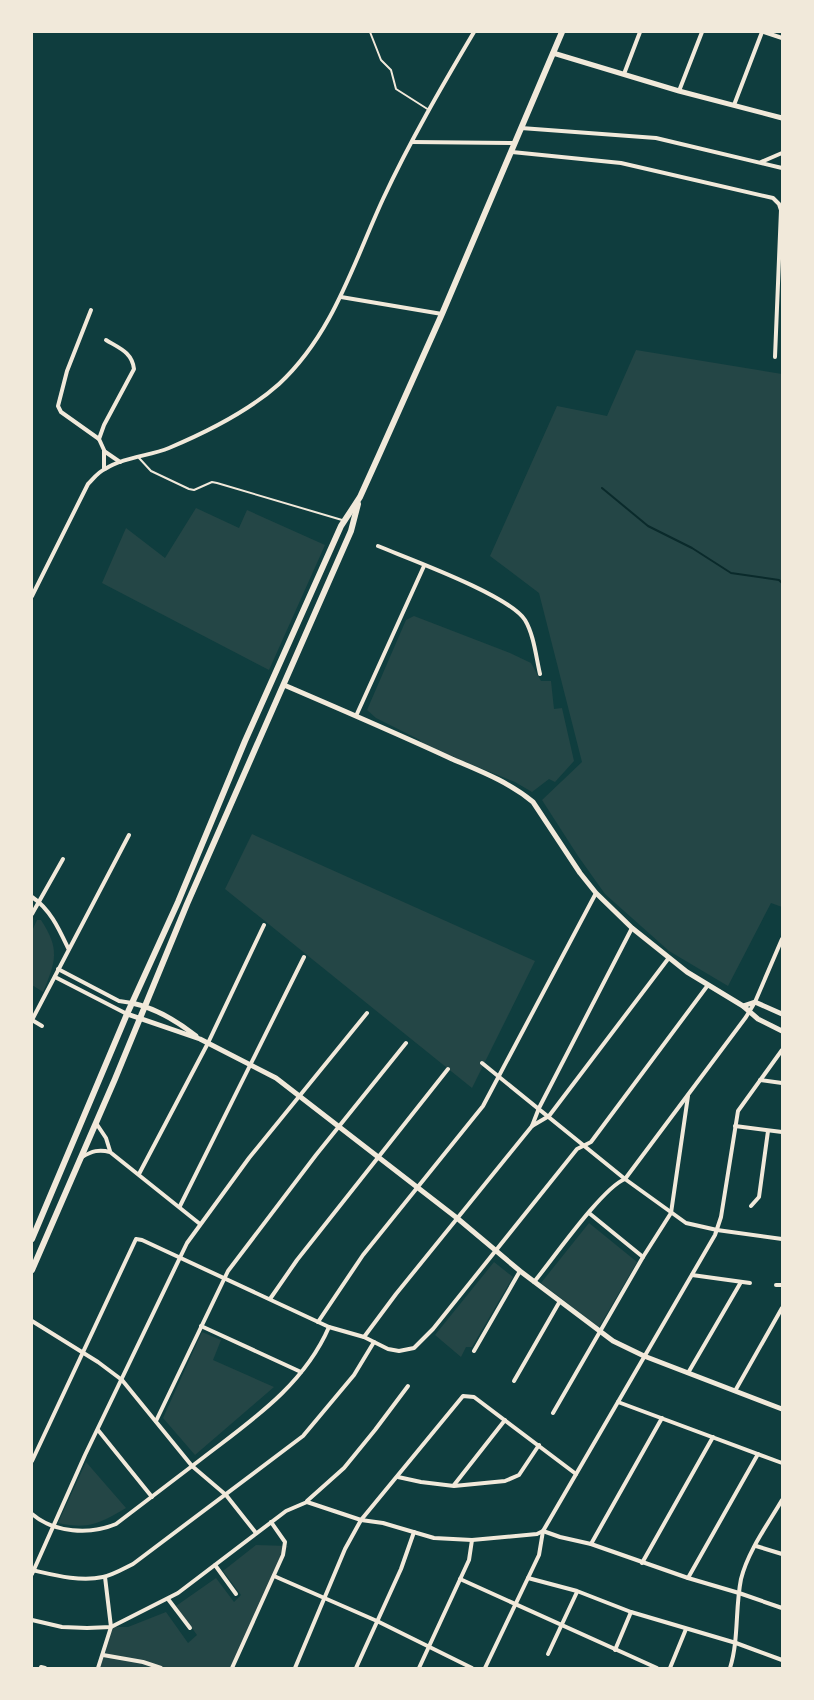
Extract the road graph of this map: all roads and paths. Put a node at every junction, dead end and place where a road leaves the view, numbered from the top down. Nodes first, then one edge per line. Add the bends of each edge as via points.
1 (370, 32) edge
2 (474, 32) edge
3 (562, 32) edge
4 (640, 32) edge
5 (702, 32) edge
6 (763, 32) edge
7 (783, 38) edge
8 (553, 53) junction
9 (624, 74) junction
10 (679, 91) junction
11 (734, 105) junction
12 (429, 110) junction
13 (783, 118) edge
14 (521, 128) junction
15 (412, 142) junction
16 (515, 143) junction
17 (512, 152) junction
18 (783, 153) edge
19 (760, 162) junction
20 (783, 168) edge
21 (776, 280) junction
22 (783, 281) edge
23 (340, 297) junction
24 (91, 310) dead end
25 (442, 314) junction
26 (106, 340) dead end
27 (775, 357) dead end
28 (99, 439) junction
29 (104, 450) junction
30 (139, 458) junction
31 (120, 463) junction
32 (104, 469) junction
33 (360, 497) junction
34 (345, 521) junction
35 (378, 546) dead end
36 (424, 566) junction
37 (312, 592) junction
38 (32, 596) edge
39 (323, 596) junction
40 (540, 674) dead end
41 (284, 685) junction
42 (356, 716) junction
43 (129, 836) dead end
44 (63, 859) dead end
45 (596, 893) junction
46 (32, 897) edge
47 (38, 901) junction
48 (32, 914) edge
49 (264, 925) dead end
50 (632, 928) junction
51 (783, 939) edge
52 (68, 948) junction
53 (304, 957) dead end
54 (668, 958) junction
55 (58, 969) junction
56 (55, 977) junction
57 (708, 985) junction
58 (755, 1002) junction
59 (132, 1003) junction
60 (145, 1006) junction
61 (743, 1006) junction
62 (367, 1013) dead end
63 (749, 1013) junction
64 (127, 1014) junction
65 (783, 1014) edge
66 (141, 1018) junction
67 (32, 1020) edge
68 (42, 1026) dead end
69 (783, 1031) edge
70 (200, 1039) junction
71 (208, 1043) junction
72 (406, 1043) dead end
73 (783, 1050) edge
74 (483, 1063) dead end
75 (252, 1064) junction
76 (448, 1069) dead end
77 (500, 1076) junction
78 (760, 1080) junction
79 (783, 1083) edge
80 (300, 1096) junction
81 (688, 1096) junction
82 (539, 1108) junction
83 (549, 1116) junction
84 (96, 1123) junction
85 (339, 1126) junction
86 (532, 1126) junction
87 (735, 1126) junction
88 (768, 1131) junction
89 (783, 1132) edge
90 (584, 1146) junction
91 (111, 1152) junction
92 (378, 1157) junction
93 (81, 1158) junction
94 (140, 1174) junction
95 (625, 1179) junction
96 (418, 1187) junction
97 (180, 1206) junction
98 (752, 1206) dead end
99 (589, 1213) junction
100 (671, 1213) junction
101 (457, 1218) junction
102 (200, 1224) junction
103 (717, 1230) junction
104 (32, 1239) edge
105 (783, 1239) edge
106 (496, 1250) junction
107 (180, 1257) junction
108 (643, 1257) junction
109 (32, 1270) edge
110 (520, 1271) junction
111 (691, 1275) junction
112 (224, 1278) junction
113 (534, 1282) junction
114 (741, 1282) junction
115 (750, 1283) dead end
116 (776, 1285) dead end
117 (783, 1286) edge
118 (270, 1299) junction
119 (560, 1300) junction
120 (783, 1308) edge
121 (32, 1321) edge
122 (318, 1322) junction
123 (201, 1326) junction
124 (329, 1327) junction
125 (601, 1331) junction
126 (364, 1337) junction
127 (374, 1342) junction
128 (474, 1351) dead end
129 (83, 1353) junction
130 (644, 1356) junction
131 (301, 1372) junction
132 (688, 1373) junction
133 (122, 1380) junction
134 (514, 1381) dead end
135 (408, 1386) dead end
136 (735, 1390) junction
137 (618, 1402) junction
138 (782, 1407) edge
139 (553, 1413) dead end
140 (662, 1418) junction
141 (505, 1420) junction
142 (156, 1421) junction
143 (97, 1430) junction
144 (713, 1437) junction
145 (539, 1445) junction
146 (758, 1454) junction
147 (32, 1461) edge
148 (783, 1463) edge
149 (192, 1466) junction
150 (576, 1474) junction
151 (398, 1477) junction
152 (454, 1486) junction
153 (226, 1495) junction
154 (152, 1497) junction
155 (783, 1500) edge
156 (307, 1502) junction
157 (32, 1514) edge
158 (361, 1520) junction
159 (271, 1522) junction
160 (53, 1525) junction
161 (543, 1531) junction
162 (414, 1532) junction
163 (256, 1533) junction
164 (472, 1540) junction
165 (591, 1544) junction
166 (756, 1546) junction
167 (783, 1554) edge
168 (642, 1563) junction
169 (215, 1565) junction
170 (32, 1571) edge
171 (274, 1576) junction
172 (105, 1577) junction
173 (528, 1578) junction
174 (688, 1578) junction
175 (460, 1579) junction
176 (577, 1591) junction
177 (739, 1593) junction
178 (236, 1594) dead end
179 (168, 1599) junction
180 (325, 1599) junction
181 (515, 1604) junction
182 (783, 1608) edge
183 (631, 1612) junction
184 (32, 1620) edge
185 (377, 1621) junction
186 (562, 1624) junction
187 (111, 1627) junction
188 (190, 1629) dead end
189 (686, 1629) junction
190 (736, 1643) junction
191 (429, 1648) junction
192 (615, 1650) junction
193 (548, 1654) dead end
194 (103, 1655) junction
195 (783, 1660) edge
196 (98, 1668) edge
197 (161, 1668) edge
198 (232, 1668) edge
199 (295, 1668) edge
200 (356, 1668) edge
201 (419, 1668) edge
202 (472, 1668) edge
203 (485, 1668) edge
204 (657, 1668) edge
205 (670, 1668) edge
206 (730, 1668) edge

1 - 12 lane via 381,60 391,70 396,89
2 - 12 street
3 - 8 main road
4 - 9 street
5 - 10 street
6 - 7 street
6 - 11 street
8 - 9 street
8 - 14 main road
9 - 10 street
10 - 11 street
11 - 13 street
12 - 15 street
14 - 16 main road
14 - 19 street via 656,138
15 - 16 street
15 - 23 street
16 - 17 main road
17 - 21 street via 621,163 773,198 781,210
17 - 25 main road
18 - 19 street
19 - 20 street
21 - 22 street
21 - 27 street
23 - 25 street
23 - 30 street via 316,342 277,386 203,431
24 - 28 street via 58,406
25 - 33 main road
26 - 28 street via 129,353 134,369
28 - 29 street
29 - 31 street
29 - 32 street
30 - 31 street
30 - 34 lane via 151,471 189,489 217,483
31 - 32 street
32 - 38 street via 88,484
33 - 34 main road
33 - 39 main road via 351,531
34 - 37 main road
35 - 36 street
36 - 40 street via 509,604 529,627
36 - 42 street
37 - 39 main road
37 - 59 main road
39 - 41 main road
41 - 42 street
41 - 60 main road
42 - 45 street via 523,793
43 - 52 street
44 - 47 street
45 - 50 street
45 - 77 street
46 - 47 street
47 - 48 street
47 - 52 street via 58,926
49 - 71 street
50 - 54 street
50 - 82 street
51 - 58 street
52 - 55 street
53 - 75 street
54 - 57 street
54 - 83 street
55 - 56 street
55 - 59 street via 120,1001
56 - 64 street
56 - 67 street
57 - 61 street
57 - 90 street via 591,1142
58 - 61 street
58 - 63 street
58 - 65 street
59 - 60 street
59 - 64 main road
60 - 66 main road
60 - 70 street
61 - 63 street
62 - 80 street
63 - 69 street
63 - 81 street
64 - 66 street
64 - 104 main road
66 - 70 street
66 - 84 main road
67 - 68 street
70 - 71 street
71 - 75 street
71 - 94 street
72 - 85 street
73 - 78 street
74 - 77 street
75 - 80 street
75 - 97 street
76 - 92 street
77 - 82 street
77 - 96 street via 477,1114
78 - 79 street
78 - 87 street via 740,1106
80 - 85 street
80 - 102 street
81 - 95 street
81 - 100 street
82 - 83 street
82 - 86 street
83 - 86 street
83 - 90 street
84 - 91 street
84 - 93 main road
85 - 92 street
85 - 112 street
86 - 101 street
87 - 88 street
87 - 103 street
88 - 89 street
88 - 98 street via 759,1197
90 - 95 street
90 - 106 street
91 - 93 street via 93,1151
91 - 94 street
92 - 96 street
92 - 118 street
93 - 109 main road
94 - 97 street
95 - 99 street via 616,1182
95 - 100 street
96 - 101 street
96 - 122 street via 363,1255
97 - 102 street
99 - 108 street
99 - 113 street
100 - 103 street via 690,1225
100 - 108 street
101 - 106 street
101 - 126 street
102 - 107 street
103 - 105 street
103 - 111 street
106 - 110 street
106 - 127 street via 414,1348 399,1351
107 - 112 street
107 - 129 street via 135,1241
107 - 133 street
108 - 125 street
110 - 113 street
110 - 128 street
111 - 114 street
111 - 130 street
112 - 118 street
112 - 123 street
113 - 119 street
114 - 115 street
114 - 132 street
116 - 117 street
118 - 122 street
119 - 125 street
119 - 134 street
120 - 136 street
121 - 129 street
122 - 124 street
123 - 131 street
123 - 142 street
124 - 126 street
124 - 131 street
125 - 130 street
125 - 139 street
126 - 127 street
127 - 153 street via 354,1375 312,1428
129 - 133 street
129 - 147 street
130 - 132 street
130 - 137 street
131 - 149 street via 268,1408
132 - 136 street
133 - 142 street
133 - 143 street
135 - 156 street via 344,1468
136 - 138 street
137 - 140 street
137 - 150 street
140 - 144 street
140 - 165 street
141 - 145 street
141 - 151 street via 474,1397 463,1396
141 - 152 street
142 - 149 street
143 - 154 street
143 - 160 street
144 - 146 street
144 - 168 street
145 - 150 street
145 - 152 street via 516,1478
146 - 148 street
146 - 174 street
149 - 153 street
149 - 154 street
150 - 161 street
151 - 152 street
151 - 158 street
153 - 163 street
153 - 172 street via 133,1564
154 - 160 street via 116,1524 100,1530 79,1531
155 - 166 street
156 - 158 street
156 - 159 street
157 - 160 street
158 - 162 street
158 - 180 street
159 - 163 street
159 - 171 street via 285,1542
160 - 170 street
161 - 164 street
161 - 165 street
161 - 173 street via 539,1555
162 - 164 street via 434,1538
162 - 185 street
163 - 169 street
164 - 175 street via 470,1557
165 - 168 street
166 - 167 street
166 - 177 street
168 - 174 street
169 - 178 street
169 - 179 street
170 - 172 street via 79,1578
171 - 180 street
171 - 198 street
172 - 187 street
173 - 176 street
173 - 181 street
174 - 177 street
175 - 181 street
175 - 191 street
176 - 183 street
176 - 186 street
177 - 182 street
177 - 190 street
179 - 187 street
179 - 188 street
180 - 185 street
180 - 199 street
181 - 186 street
181 - 203 street
183 - 189 street
183 - 192 street
184 - 187 street via 62,1627
185 - 191 street
185 - 200 street
186 - 192 street
186 - 193 street
187 - 194 street
189 - 190 street
189 - 205 street
190 - 195 street
190 - 206 street
191 - 201 street
191 - 202 street
192 - 204 street
194 - 196 street
194 - 197 street

